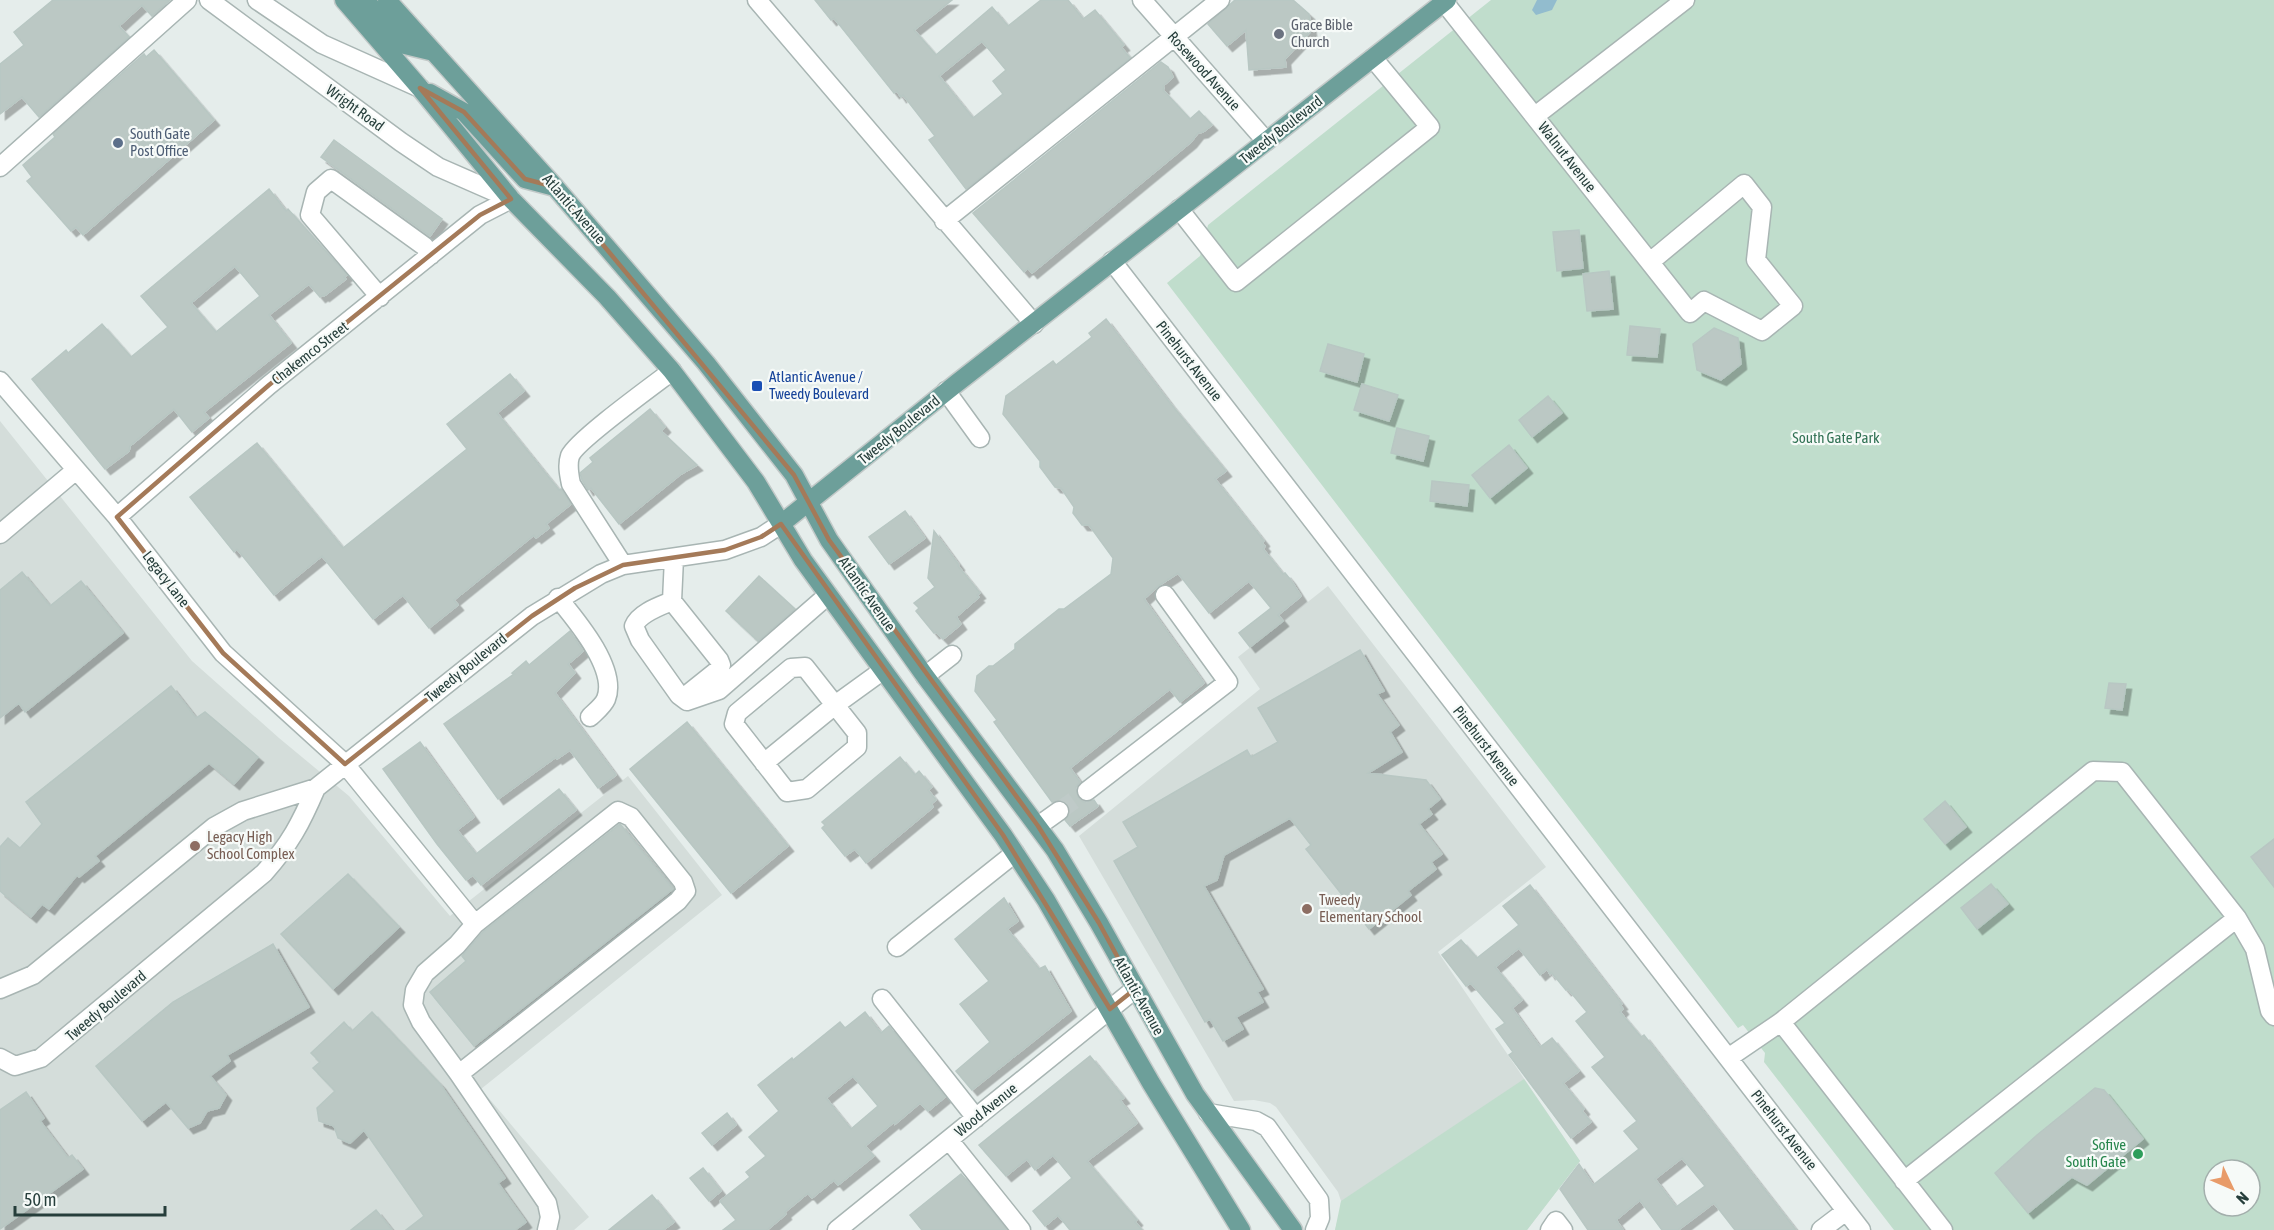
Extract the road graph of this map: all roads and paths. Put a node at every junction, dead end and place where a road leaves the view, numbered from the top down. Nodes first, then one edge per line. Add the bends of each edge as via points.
1 (187, 0) edge
2 (209, 0) edge
3 (257, 0) edge
4 (344, 0) edge
5 (365, 0) edge
6 (387, 0) edge
7 (757, 0) edge
8 (1142, 0) edge
9 (1220, 0) edge
10 (1685, 0) edge
11 (1445, 1) edge
12 (297, 27) junction
13 (1174, 37) junction
14 (434, 52) junction
15 (1373, 58) junction
16 (294, 63) junction
17 (420, 88) junction
18 (1535, 116) junction
19 (1266, 141) junction
20 (0, 167) edge
21 (555, 187) junction
22 (512, 200) junction
23 (1179, 209) junction
24 (944, 221) junction
25 (431, 255) junction
26 (1112, 261) junction
27 (1650, 262) junction
28 (380, 297) junction
29 (1034, 324) junction
30 (672, 371) junction
31 (0, 381) edge
32 (946, 392) junction
33 (980, 438) dead end
34 (76, 470) junction
35 (810, 502) junction
36 (117, 517) junction
37 (781, 524) junction
38 (0, 534) edge
39 (674, 558) junction
40 (623, 565) junction
41 (828, 595) junction
42 (1165, 595) dead end
43 (558, 598) junction
44 (672, 601) junction
45 (952, 655) dead end
46 (882, 670) junction
47 (925, 676) junction
48 (683, 698) junction
49 (835, 705) junction
50 (590, 717) dead end
51 (764, 763) junction
52 (345, 764) junction
53 (316, 788) junction
54 (1087, 791) tunnel mouth
55 (1059, 811) tunnel mouth
56 (1038, 826) junction
57 (1015, 853) junction
58 (2237, 918) junction
59 (475, 924) junction
60 (897, 947) dead end
61 (0, 988) edge
62 (1135, 989) junction
63 (882, 999) dead end
64 (1110, 1009) junction
65 (2274, 1016) edge
66 (1781, 1022) junction
67 (0, 1058) edge
68 (1728, 1058) junction
69 (459, 1074) junction
70 (1208, 1113) junction
71 (976, 1118) junction
72 (949, 1140) junction
73 (1904, 1181) junction
74 (1846, 1211) junction
75 (547, 1230) edge
76 (837, 1230) edge
77 (1021, 1230) edge
78 (1241, 1230) edge
79 (1293, 1230) edge
80 (1315, 1230) edge
81 (1550, 1230) edge
82 (1563, 1230) edge
83 (1821, 1230) edge
84 (1861, 1230) edge
85 (1943, 1230) edge

1 - 20 street
2 - 16 street, Wright Road
3 - 12 street
4 - 17 main road
5 - 14 main road via 405,45
6 - 14 main road, Atlantic Avenue
7 - 24 street
8 - 13 street, Rosewood Avenue
9 - 13 street
10 - 18 street
11 - 15 main road, Tweedy Boulevard
11 - 18 street, Walnut Avenue
12 - 16 street via 298,52
12 - 17 street via 322,44
13 - 19 street, Rosewood Avenue
13 - 24 street
14 - 21 main road, Atlantic Avenue
15 - 19 main road, Tweedy Boulevard
15 - 23 street via 1430,127 1236,282
16 - 22 street, Wright Road via 438,166
17 - 21 main road via 464,112 525,179
17 - 22 main road
18 - 27 street, Walnut Avenue
19 - 23 main road, Tweedy Boulevard
21 - 35 main road, Atlantic Avenue via 706,363 794,475
22 - 25 street, Chakemco Street via 483,212
22 - 30 main road via 607,297
23 - 26 main road, Tweedy Boulevard
24 - 29 street
25 - 28 street, Chakemco Street
25 - 28 street via 331,178 316,192 310,215
26 - 29 main road, Tweedy Boulevard
26 - 68 street, Pinehurst Avenue
27 - 27 street, Walnut Avenue via 1690,313 1704,301 1762,331 1793,306 1756,260 1762,207 1744,184
28 - 36 street, Chakemco Street via 269,385
29 - 32 main road, Tweedy Boulevard
30 - 37 main road via 756,482
30 - 40 street via 570,455 572,484
31 - 34 street, Legacy Lane
32 - 33 street
32 - 35 main road, Tweedy Boulevard
34 - 36 street, Legacy Lane
34 - 38 street
35 - 37 main road, Tweedy Boulevard
35 - 47 main road, Atlantic Avenue via 829,540
36 - 52 street, Legacy Lane via 224,653
37 - 39 street, Tweedy Boulevard via 761,537 725,550
37 - 41 main road
39 - 40 street, Tweedy Boulevard
39 - 44 street
40 - 43 street, Tweedy Boulevard
41 - 46 main road
41 - 48 street via 719,690 696,700
42 - 54 street via 1228,682
43 - 50 street via 583,628 602,662 607,692
43 - 52 street, Tweedy Boulevard
44 - 48 street via 720,665
44 - 48 street via 636,620 634,627
45 - 47 street
46 - 49 street
46 - 57 main road
47 - 56 main road, Atlantic Avenue
49 - 51 street
49 - 51 street via 857,733 857,747 807,789 787,792
49 - 51 street via 806,667 791,668 738,713 734,724
52 - 53 street, Tweedy Boulevard
52 - 59 street, Legacy Lane
53 - 61 street, Tweedy Boulevard via 243,811 214,827 33,975
53 - 67 street, Tweedy Boulevard via 299,828 264,873 41,1058 15,1066
55 - 56 street
56 - 62 main road, Atlantic Avenue
57 - 60 street
57 - 64 main road
58 - 65 street via 2255,950
58 - 66 street via 2122,772 2093,771
58 - 73 street
59 - 69 street via 425,973 415,990 414,1005 421,1023
59 - 69 street via 618,811 631,817 686,891 671,907
62 - 64 street, Wood Avenue
62 - 70 main road, Atlantic Avenue
63 - 71 street
64 - 71 street, Wood Avenue
64 - 78 main road
66 - 68 street
66 - 73 street
68 - 74 street, Pinehurst Avenue
69 - 75 street via 547,1203
70 - 79 main road, Atlantic Avenue
70 - 80 street via 1256,1121 1267,1127 1319,1200 1320,1218
71 - 72 street, Wood Avenue
72 - 76 street, Wood Avenue
72 - 77 street
73 - 85 street
74 - 83 street
74 - 84 street, Pinehurst Avenue
81 - 82 street via 1556,1221

